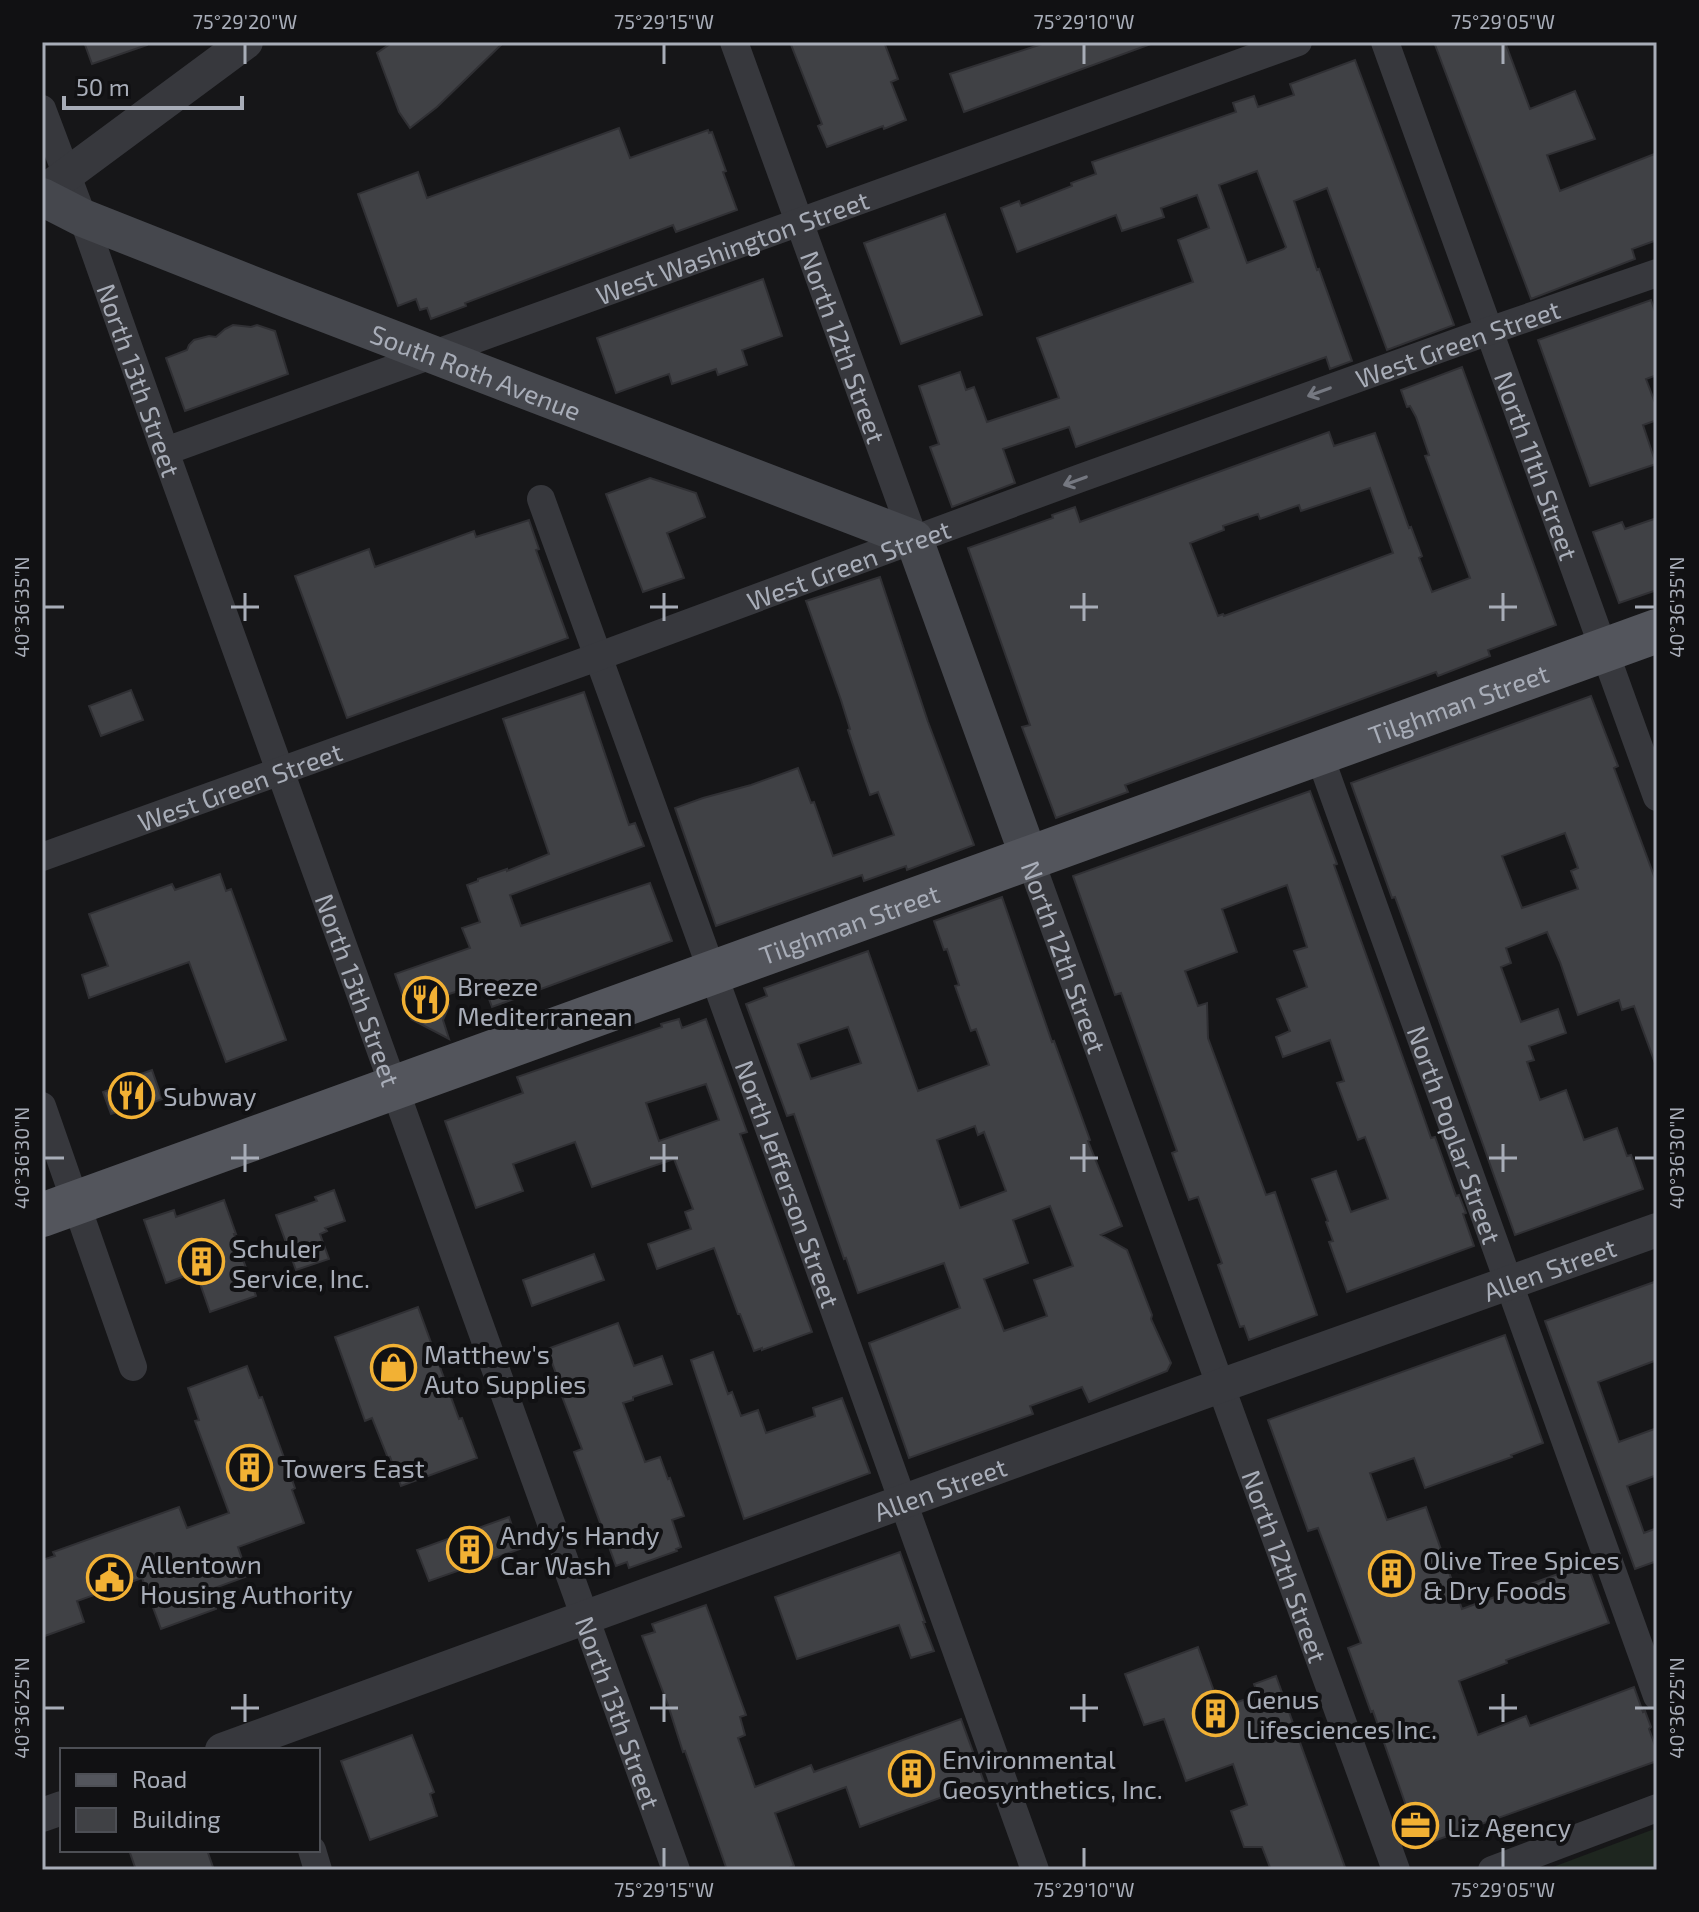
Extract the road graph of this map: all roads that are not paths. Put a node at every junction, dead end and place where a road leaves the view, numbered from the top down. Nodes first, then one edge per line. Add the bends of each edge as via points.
1 (246, 42) edge
2 (734, 42) edge
3 (1298, 42) edge
4 (1385, 42) edge
5 (42, 109) edge
6 (50, 189) edge
7 (83, 218) junction
8 (799, 223) junction
9 (1657, 273) edge
10 (1489, 331) junction
11 (434, 355) junction
12 (166, 451) junction
13 (541, 499) dead end
14 (914, 539) junction
15 (1657, 631) edge
16 (1604, 650) junction
17 (597, 657) junction
18 (1319, 754) junction
19 (281, 771) junction
20 (1657, 797) edge
21 (42, 857) edge
22 (1029, 857) junction
23 (712, 974) junction
24 (395, 1087) junction
25 (42, 1106) edge
26 (59, 1208) edge
27 (1657, 1230) edge
28 (1509, 1283) junction
29 (133, 1367) dead end
30 (1220, 1386) junction
31 (903, 1502) junction
32 (584, 1618) junction
33 (1657, 1696) edge
34 (274, 1741) edge
35 (234, 1748) edge
36 (1657, 1808) edge
37 (676, 1870) edge
38 (1035, 1870) edge
39 (1396, 1870) edge
40 (1492, 1870) edge

1 - 6 street
2 - 8 street, North 12th Street
3 - 8 street, West Washington Street
4 - 10 street, North 11th Street
5 - 6 street
6 - 7 main road, South Roth Avenue
7 - 11 main road, South Roth Avenue
7 - 12 street, North 13th Street
8 - 11 street, West Washington Street
8 - 14 street, North 12th Street
9 - 10 street, West Green Street
10 -> 14 street, West Green Street
10 - 16 street, North 11th Street
11 - 12 street, West Washington Street
11 - 14 main road, South Roth Avenue
12 - 19 street, North 13th Street
13 - 17 street, North Jefferson Street
14 - 17 street, West Green Street
14 - 22 main road, North 12th Street
15 - 16 main road, Tilghman Street
16 - 18 main road, Tilghman Street
16 - 20 street, North 11th Street
17 - 19 street, West Green Street
17 - 23 street, North Jefferson Street
18 - 22 main road, Tilghman Street
18 - 28 street, North Poplar Street
19 - 21 street, West Green Street
19 - 24 street, North 13th Street
22 - 23 main road, Tilghman Street
22 - 30 street, North 12th Street
23 - 24 main road, Tilghman Street
23 - 31 street, North Jefferson Street
24 - 26 main road, Tilghman Street
24 - 32 street, North 13th Street
25 - 26 street
26 - 29 street
27 - 28 street, Allen Street
28 - 30 street, Allen Street
28 - 33 street, North Poplar Street
30 - 31 street, Allen Street
30 - 39 street, North 12th Street
31 - 32 street, Allen Street
31 - 38 street, North Jefferson Street
32 - 34 street, Allen Street
32 - 37 street, North 13th Street
34 - 35 street, Allen Street
36 - 40 street

